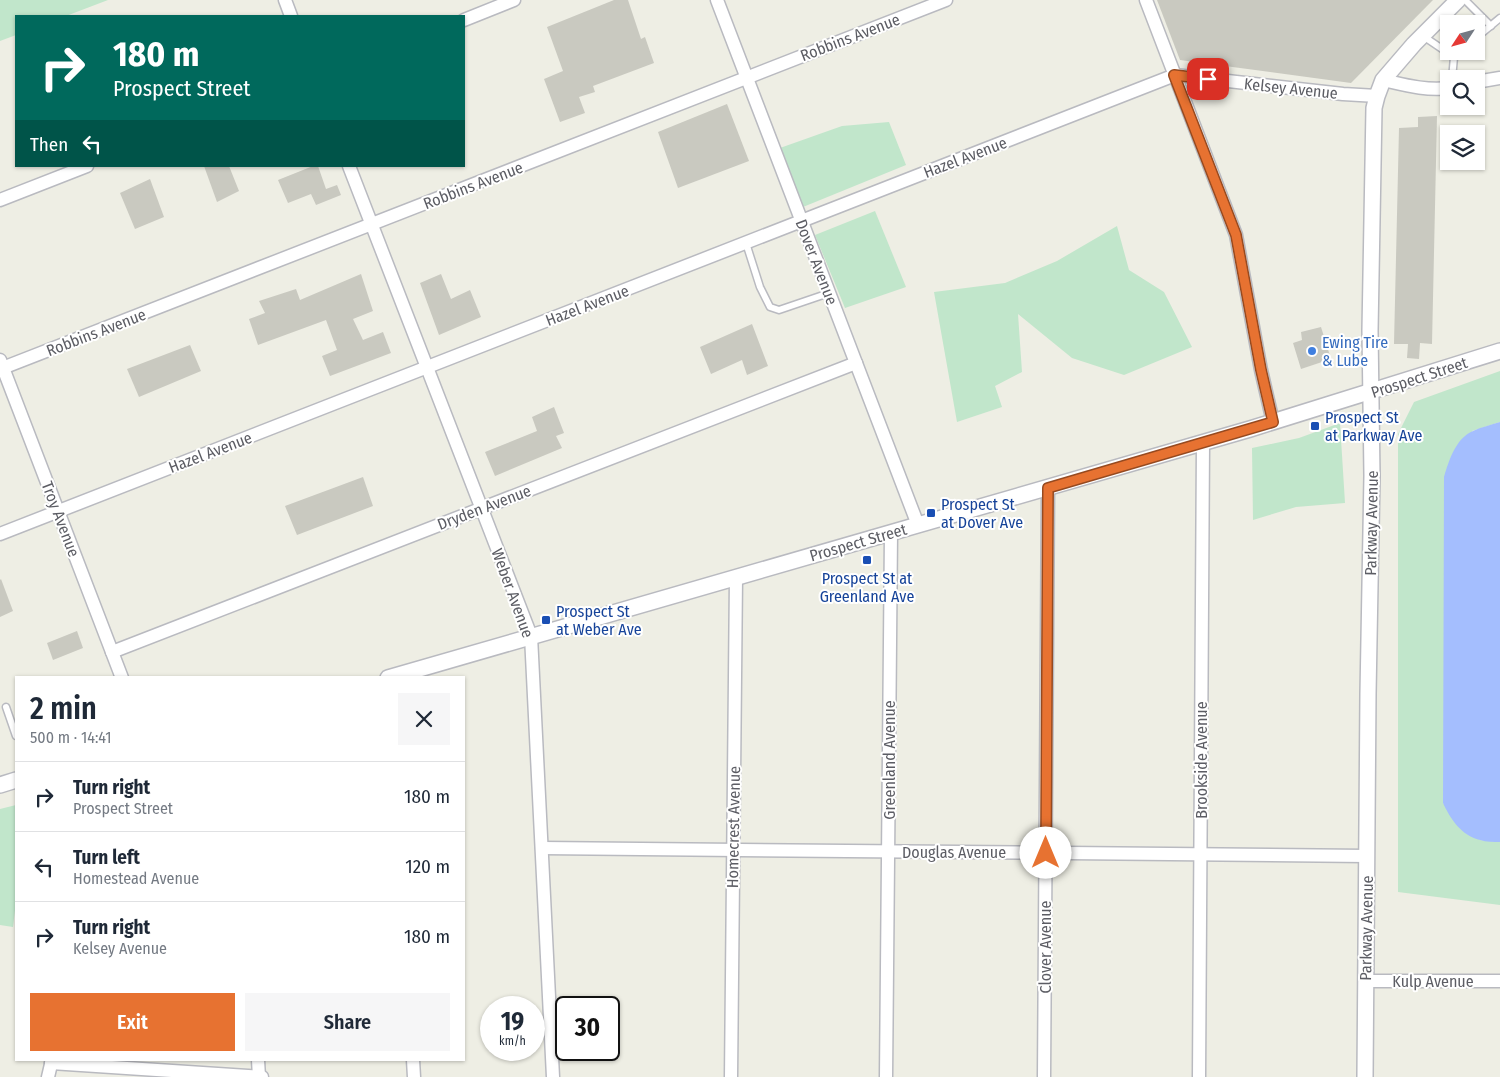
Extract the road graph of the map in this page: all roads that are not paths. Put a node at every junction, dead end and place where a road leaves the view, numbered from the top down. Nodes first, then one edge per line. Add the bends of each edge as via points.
1 (285, 0) edge
2 (514, 0) edge
3 (717, 0) edge
4 (946, 0) edge
5 (1146, 0) edge
6 (1458, 0) edge
7 (1465, 0) edge
8 (291, 15) edge
9 (1500, 18) edge
10 (465, 20) edge
11 (1491, 26) junction
12 (1485, 31) edge
13 (1423, 36) junction
14 (1440, 48) edge
15 (1174, 75) junction
16 (746, 78) junction
17 (1500, 78) edge
18 (1383, 80) junction
19 (1485, 80) edge
20 (1440, 89) edge
21 (1377, 96) junction
22 (84, 167) edge
23 (349, 167) edge
24 (0, 200) edge
25 (801, 221) junction
26 (372, 224) junction
27 (746, 243) junction
28 (829, 293) junction
29 (1500, 351) edge
30 (856, 363) junction
31 (1, 366) edge
32 (427, 367) junction
33 (1372, 392) junction
34 (1273, 422) junction
35 (1203, 443) junction
36 (1048, 488) junction
37 (482, 508) junction
38 (58, 511) junction
39 (918, 525) junction
40 (891, 533) junction
41 (0, 534) edge
42 (736, 577) junction
43 (531, 636) junction
44 (112, 652) junction
45 (121, 676) edge
46 (391, 676) edge
47 (6, 707) dead end
48 (15, 733) edge
49 (15, 780) edge
50 (0, 785) edge
51 (542, 848) junction
52 (733, 850) junction
53 (888, 852) junction
54 (1046, 853) junction
55 (1201, 854) junction
56 (1367, 856) junction
57 (1365, 981) junction
58 (1500, 981) edge
59 (258, 1061) edge
60 (413, 1061) edge
61 (52, 1062) edge
62 (109, 1072) edge
63 (48, 1077) edge
64 (260, 1077) edge
65 (414, 1077) edge
66 (553, 1077) edge
67 (731, 1077) edge
68 (886, 1077) edge
69 (1044, 1077) edge
70 (1199, 1077) edge
71 (1365, 1077) edge

1 - 8 street
2 - 10 street
3 - 16 street, Dover Avenue
4 - 16 street, Robbins Avenue
5 - 15 street
6 - 13 street, Parkway Avenue
7 - 11 lane
9 - 11 lane
11 - 12 lane
13 - 14 lane
13 - 18 street, Parkway Avenue
15 - 21 street, Kelsey Avenue
15 - 25 street, Hazel Avenue
15 - 34 street via 1236,235
16 - 25 street, Dover Avenue
16 - 26 street, Robbins Avenue
17 - 19 street
18 - 20 street
18 - 21 street, Parkway Avenue
21 - 33 street, Parkway Avenue via 1374,108 1370,331
22 - 24 street
23 - 26 street, Weber Avenue
25 - 27 street, Hazel Avenue
25 - 28 street, Dover Avenue
26 - 31 street, Robbins Avenue
26 - 32 street, Weber Avenue
27 - 28 lane via 760,287 770,306 779,310
27 - 32 street, Hazel Avenue
28 - 30 street, Dover Avenue
29 - 33 street, Prospect Street
30 - 37 street, Dryden Avenue
30 - 39 street, Dover Avenue
31 - 38 street, Troy Avenue
32 - 37 street, Weber Avenue
32 - 38 street, Hazel Avenue
33 - 34 street, Prospect Street
33 - 56 street, Parkway Avenue
34 - 35 street, Prospect Street
35 - 36 street, Prospect Street
35 - 55 street, Brookside Avenue
36 - 39 street, Prospect Street
36 - 54 street, Clover Avenue
37 - 43 street, Weber Avenue
37 - 44 street, Dryden Avenue
38 - 41 street, Hazel Avenue
38 - 44 street, Troy Avenue
39 - 40 street, Prospect Street
40 - 42 street, Prospect Street
40 - 53 street, Greenland Avenue
42 - 43 street, Prospect Street
42 - 52 street, Homecrest Avenue
43 - 46 street, Prospect Street
43 - 51 street, Weber Avenue
44 - 45 street, Troy Avenue
47 - 48 lane
49 - 50 street
51 - 52 street, Douglas Avenue
51 - 66 street, Weber Avenue
52 - 53 street, Douglas Avenue
52 - 67 street, Homecrest Avenue
53 - 54 street, Douglas Avenue
53 - 68 street, Greenland Avenue
54 - 55 street, Douglas Avenue
54 - 69 street, Clover Avenue
55 - 56 street, Douglas Avenue
55 - 70 street, Brookside Avenue
56 - 57 street, Parkway Avenue
57 - 58 street, Kulp Avenue
57 - 71 street, Parkway Avenue
59 - 64 street
60 - 65 street
61 - 62 street
61 - 63 street
62 - 64 street

